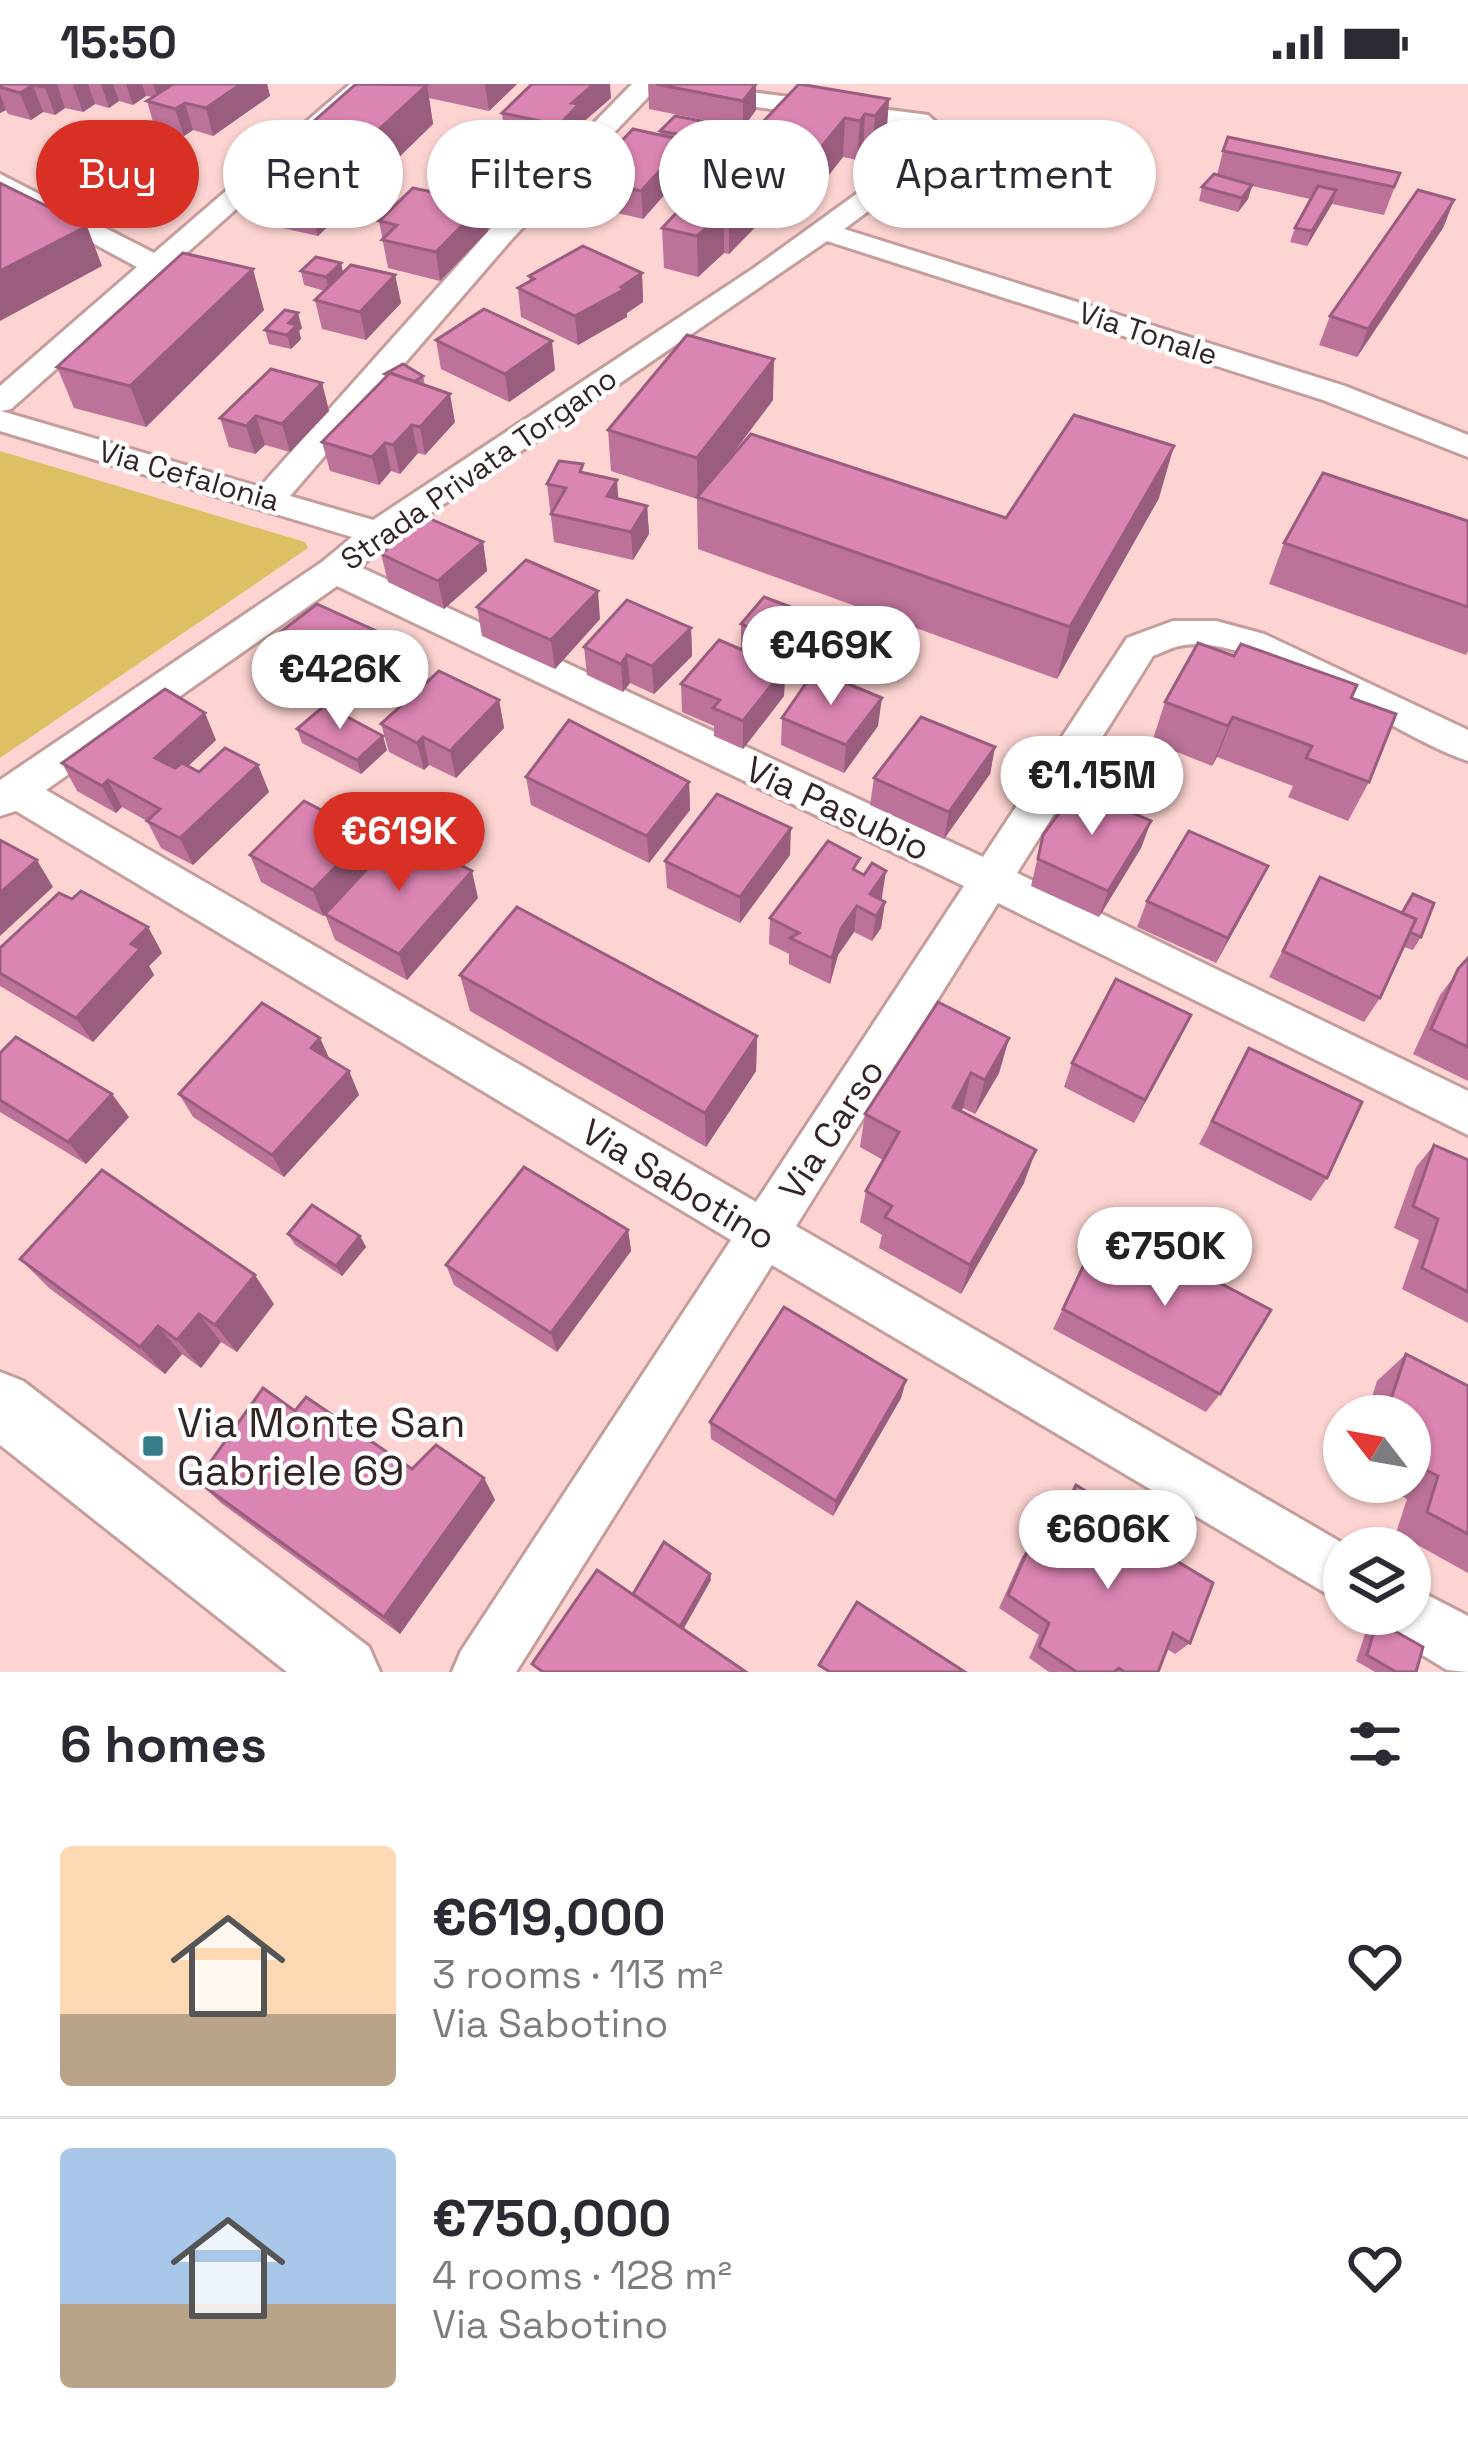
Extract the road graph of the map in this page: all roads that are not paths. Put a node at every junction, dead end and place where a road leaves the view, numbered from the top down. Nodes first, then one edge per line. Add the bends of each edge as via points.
1 (365, 84) edge
2 (645, 84) edge
3 (0, 182) edge
4 (823, 231) junction
5 (155, 265) junction
6 (0, 402) edge
7 (0, 422) edge
8 (1468, 447) edge
9 (269, 498) junction
10 (378, 533) junction
11 (335, 570) junction
12 (1468, 746) edge
13 (8, 796) edge
14 (991, 880) junction
15 (1468, 1114) edge
16 (764, 1234) junction
17 (0, 1404) edge
18 (1323, 1564) edge
19 (1431, 1627) edge
20 (1468, 1649) edge
21 (344, 1672) edge
22 (482, 1672) edge

1 - 5 street
2 - 4 street, Strada Privata Torgano via 927,126 914,165
2 - 9 street
3 - 5 street
4 - 8 street, Via Tonale via 1334,393
4 - 10 street, Strada Privata Torgano
5 - 6 street
7 - 9 street, Via Cefalonia
9 - 10 street, Via Cefalonia
10 - 11 street, Strada Privata Torgano
11 - 13 street, Strada Privata Torgano
11 - 14 street, Via Pasubio
12 - 14 street, Via Carso via 1310,666 1216,634 1181,632 1140,646
13 - 16 street, Via Sabotino
14 - 15 street, Via Pasubio
14 - 16 street, Via Carso
16 - 18 street, Via Sabotino
16 - 22 street, Via Carso
17 - 21 street
19 - 20 street

